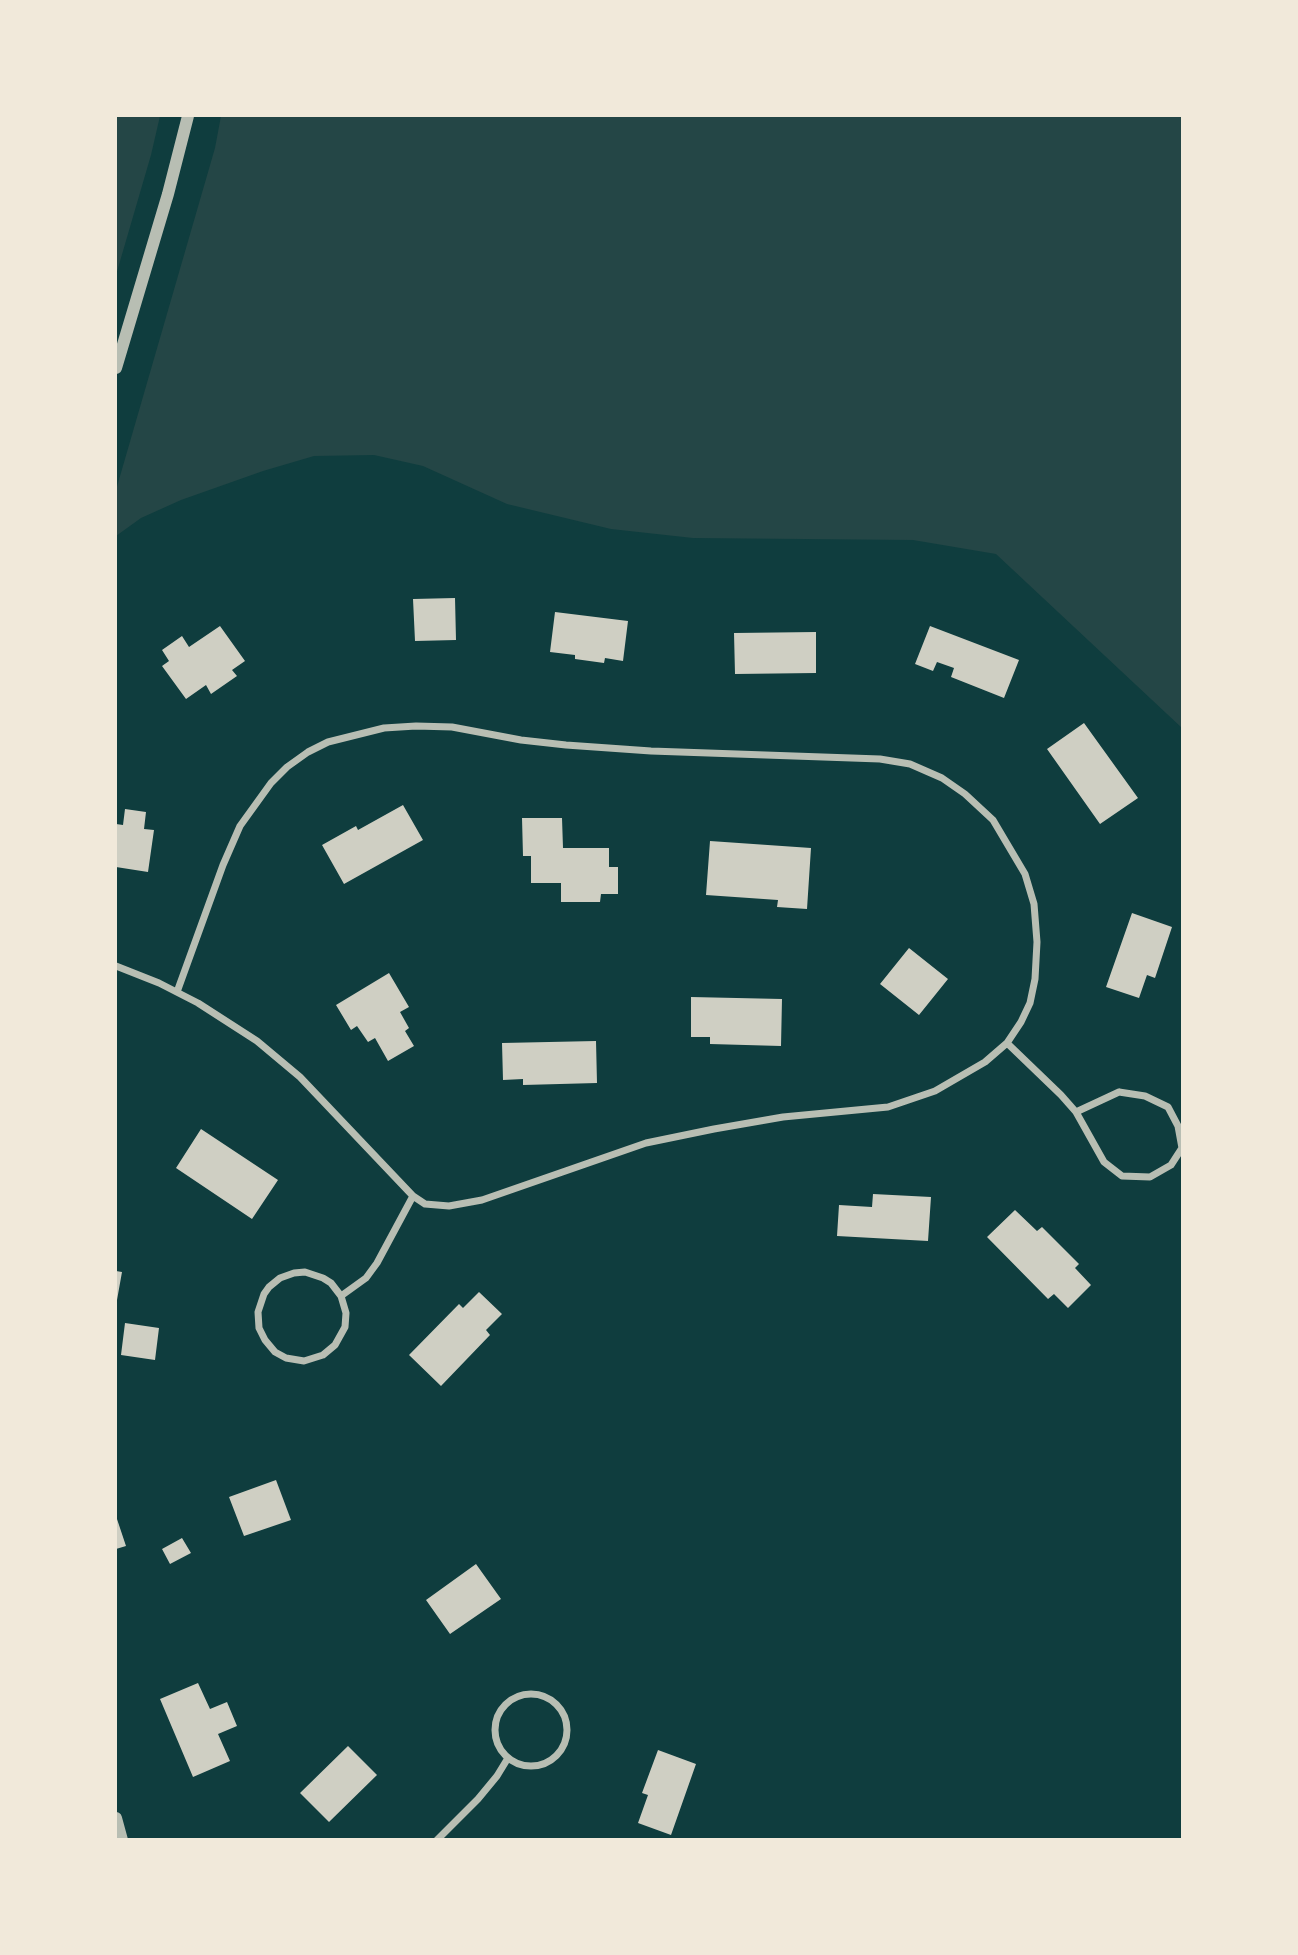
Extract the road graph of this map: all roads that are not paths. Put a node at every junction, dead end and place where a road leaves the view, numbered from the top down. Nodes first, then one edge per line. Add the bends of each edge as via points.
1 (188, 116) edge
2 (116, 368) edge
3 (116, 966) edge
4 (177, 992) junction
5 (1007, 1043) junction
6 (1076, 1112) junction
7 (413, 1196) junction
8 (341, 1296) junction
9 (509, 1758) junction
10 (116, 1818) edge
11 (122, 1839) edge
12 (437, 1839) edge

1 - 2 street
3 - 4 street
4 - 5 street via 240,826 287,767 328,742 350,736 384,728 452,727 533,741 651,751 880,759 942,778 993,820 1025,874 1034,904 1035,979 1030,1003
4 - 7 street via 257,1041 300,1077
5 - 6 street
5 - 7 street via 985,1062 935,1091 888,1107 783,1117 646,1143 482,1200 449,1206 425,1203
6 - 6 street via 1119,1092 1145,1096 1168,1107 1182,1148 1171,1165 1150,1177 1122,1176 1104,1162
7 - 8 street via 377,1263 366,1278
8 - 8 street via 331,1283 313,1274 280,1278 260,1304 258,1320 265,1340 286,1358 304,1361 323,1355 345,1327
9 - 9 street via 495,1732 502,1710 514,1699 528,1695 555,1703 565,1716 567,1733 557,1755 534,1766
9 - 12 street via 478,1799
10 - 11 street

